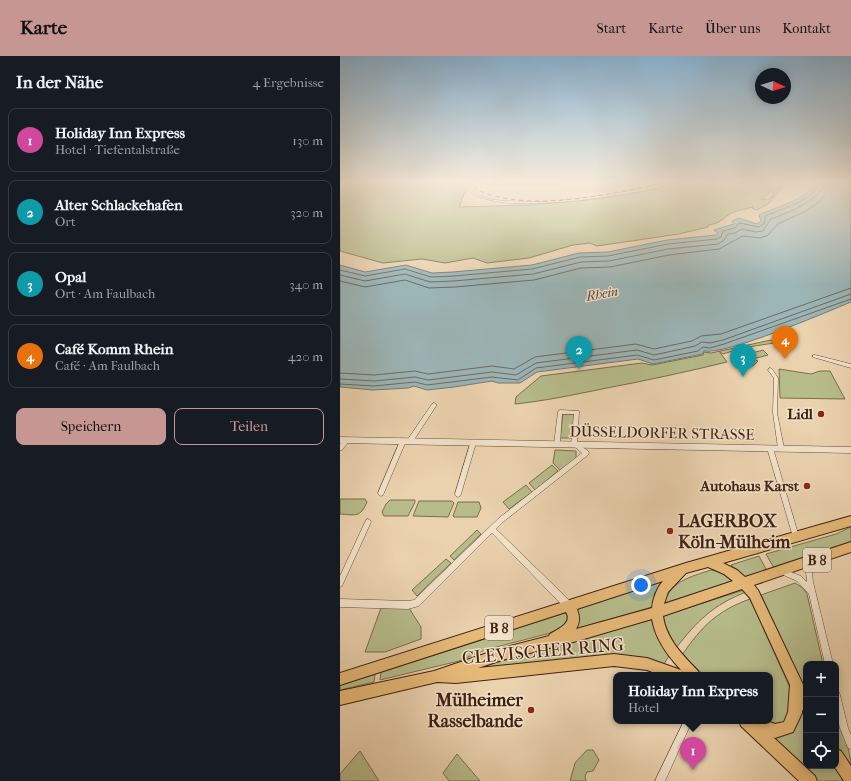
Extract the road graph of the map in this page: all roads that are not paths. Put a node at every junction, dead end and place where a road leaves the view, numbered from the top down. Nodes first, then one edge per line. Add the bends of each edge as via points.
1 (815, 356) dead end
2 (851, 366) edge
3 (770, 370) dead end
4 (434, 405) dead end
5 (344, 440) edge
6 (407, 441) junction
7 (473, 443) junction
8 (557, 444) junction
9 (575, 445) junction
10 (596, 445) junction
11 (340, 448) edge
12 (770, 448) junction
13 (781, 448) junction
14 (851, 450) edge
15 (586, 453) junction
16 (381, 493) dead end
17 (458, 494) dead end
18 (851, 521) edge
19 (368, 522) dead end
20 (492, 528) junction
21 (796, 536) junction
22 (851, 547) edge
23 (813, 561) junction
24 (707, 562) junction
25 (686, 568) junction
26 (783, 571) junction
27 (340, 584) edge
28 (745, 584) junction
29 (812, 593) junction
30 (340, 603) edge
31 (568, 606) junction
32 (657, 612) junction
33 (548, 641) junction
34 (827, 661) edge
35 (669, 672) edge
36 (691, 672) edge
37 (434, 677) junction
38 (340, 679) edge
39 (796, 686) junction
40 (836, 697) edge
41 (340, 698) edge
42 (803, 699) edge
43 (687, 724) edge
44 (751, 724) edge
45 (756, 724) edge
46 (851, 746) edge
47 (839, 760) edge
48 (851, 778) edge
49 (660, 781) edge
50 (810, 781) edge

1 - 2 street
3 - 13 street via 776,378 775,413
4 - 6 street
5 - 6 street, DÜSSELDORFER STRASSE
5 - 11 street, DÜSSELDORFER STRASSE
6 - 7 street, DÜSSELDORFER STRASSE
6 - 16 street
7 - 8 street, DÜSSELDORFER STRASSE
7 - 17 street
8 - 9 street, DÜSSELDORFER STRASSE
8 - 9 street via 560,412 577,412
9 - 10 street, DÜSSELDORFER STRASSE
9 - 15 street
10 - 12 street, DÜSSELDORFER STRASSE
10 - 15 street
12 - 13 street, DÜSSELDORFER STRASSE
12 - 21 street
13 - 14 street, DÜSSELDORFER STRASSE
15 - 20 street
18 - 21 main road, CLEVISCHER RING / B 8
19 - 27 street
20 - 30 street via 416,603
20 - 31 street
21 - 24 main road, CLEVISCHER RING / B 8
22 - 23 main road, CLEVISCHER RING / B 8
23 - 26 main road, CLEVISCHER RING / B 8
23 - 29 street via 809,575
24 - 25 main road, CLEVISCHER RING / B 8
24 - 28 main road via 728,570
25 - 31 main road, CLEVISCHER RING / B 8
25 - 32 main road via 665,587 659,599
26 - 28 main road, CLEVISCHER RING / B 8
26 - 29 street via 799,578
28 - 32 main road, CLEVISCHER RING / B 8
28 - 39 main road via 757,601
29 - 34 street
31 - 33 main road, B 8 via 574,614 572,626
31 - 38 main road, CLEVISCHER RING / B 8
32 - 33 main road, CLEVISCHER RING / B 8
32 - 36 main road via 663,638 675,656
33 - 37 main road, CLEVISCHER RING / B 8
35 - 37 main road, CLEVISCHER RING via 647,664 614,660 456,677
37 - 41 main road, CLEVISCHER RING / B 8
39 - 42 main road
39 - 45 main road via 795,713 788,726 775,731
40 - 46 street
43 - 49 street
44 - 50 main road
47 - 48 main road

